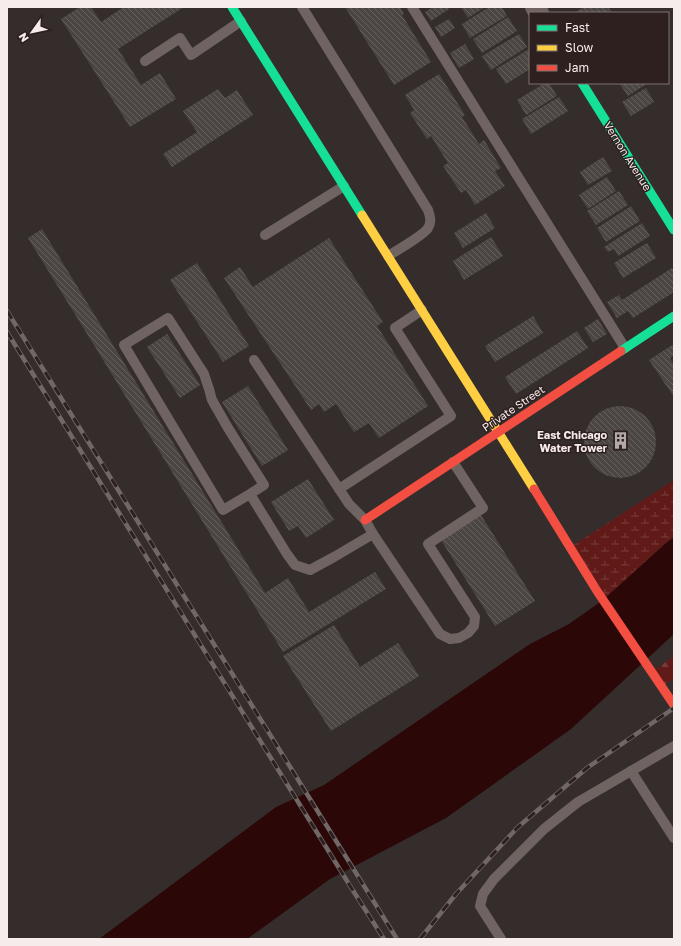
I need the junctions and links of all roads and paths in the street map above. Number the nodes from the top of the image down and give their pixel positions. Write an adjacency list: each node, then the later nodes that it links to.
1 (232, 7): 4 (main road)
2 (302, 7): 10 (lane)
3 (412, 7): 13 (lane)
4 (241, 21): 5 (lane); 7 (main road)
5 (145, 61)
6 (583, 84): 8 (main road, Vernon Avenue)
7 (344, 186): 9 (lane); 10 (main road)
8 (674, 230)
9 (264, 235)
10 (388, 256): 11 (main road)
11 (422, 310): 15 (main road); 17 (lane)
12 (674, 316): 13 (main road, Private Street)
13 (625, 348): 15 (main road, Private Street)
14 (254, 360): 17 (lane)
15 (498, 432): 16 (main road, Private Street); 21 (main road)
16 (453, 462): 19 (main road, Private Street); 20 (lane)
17 (339, 489): 19 (lane)
18 (250, 494): 18 (lane); 20 (lane)
19 (366, 520): 20 (lane)
20 (373, 534)
21 (674, 705)
22 (674, 746): 23 (lane)
23 (631, 771): 24 (lane); 25 (lane)
24 (674, 838)
25 (501, 939)

